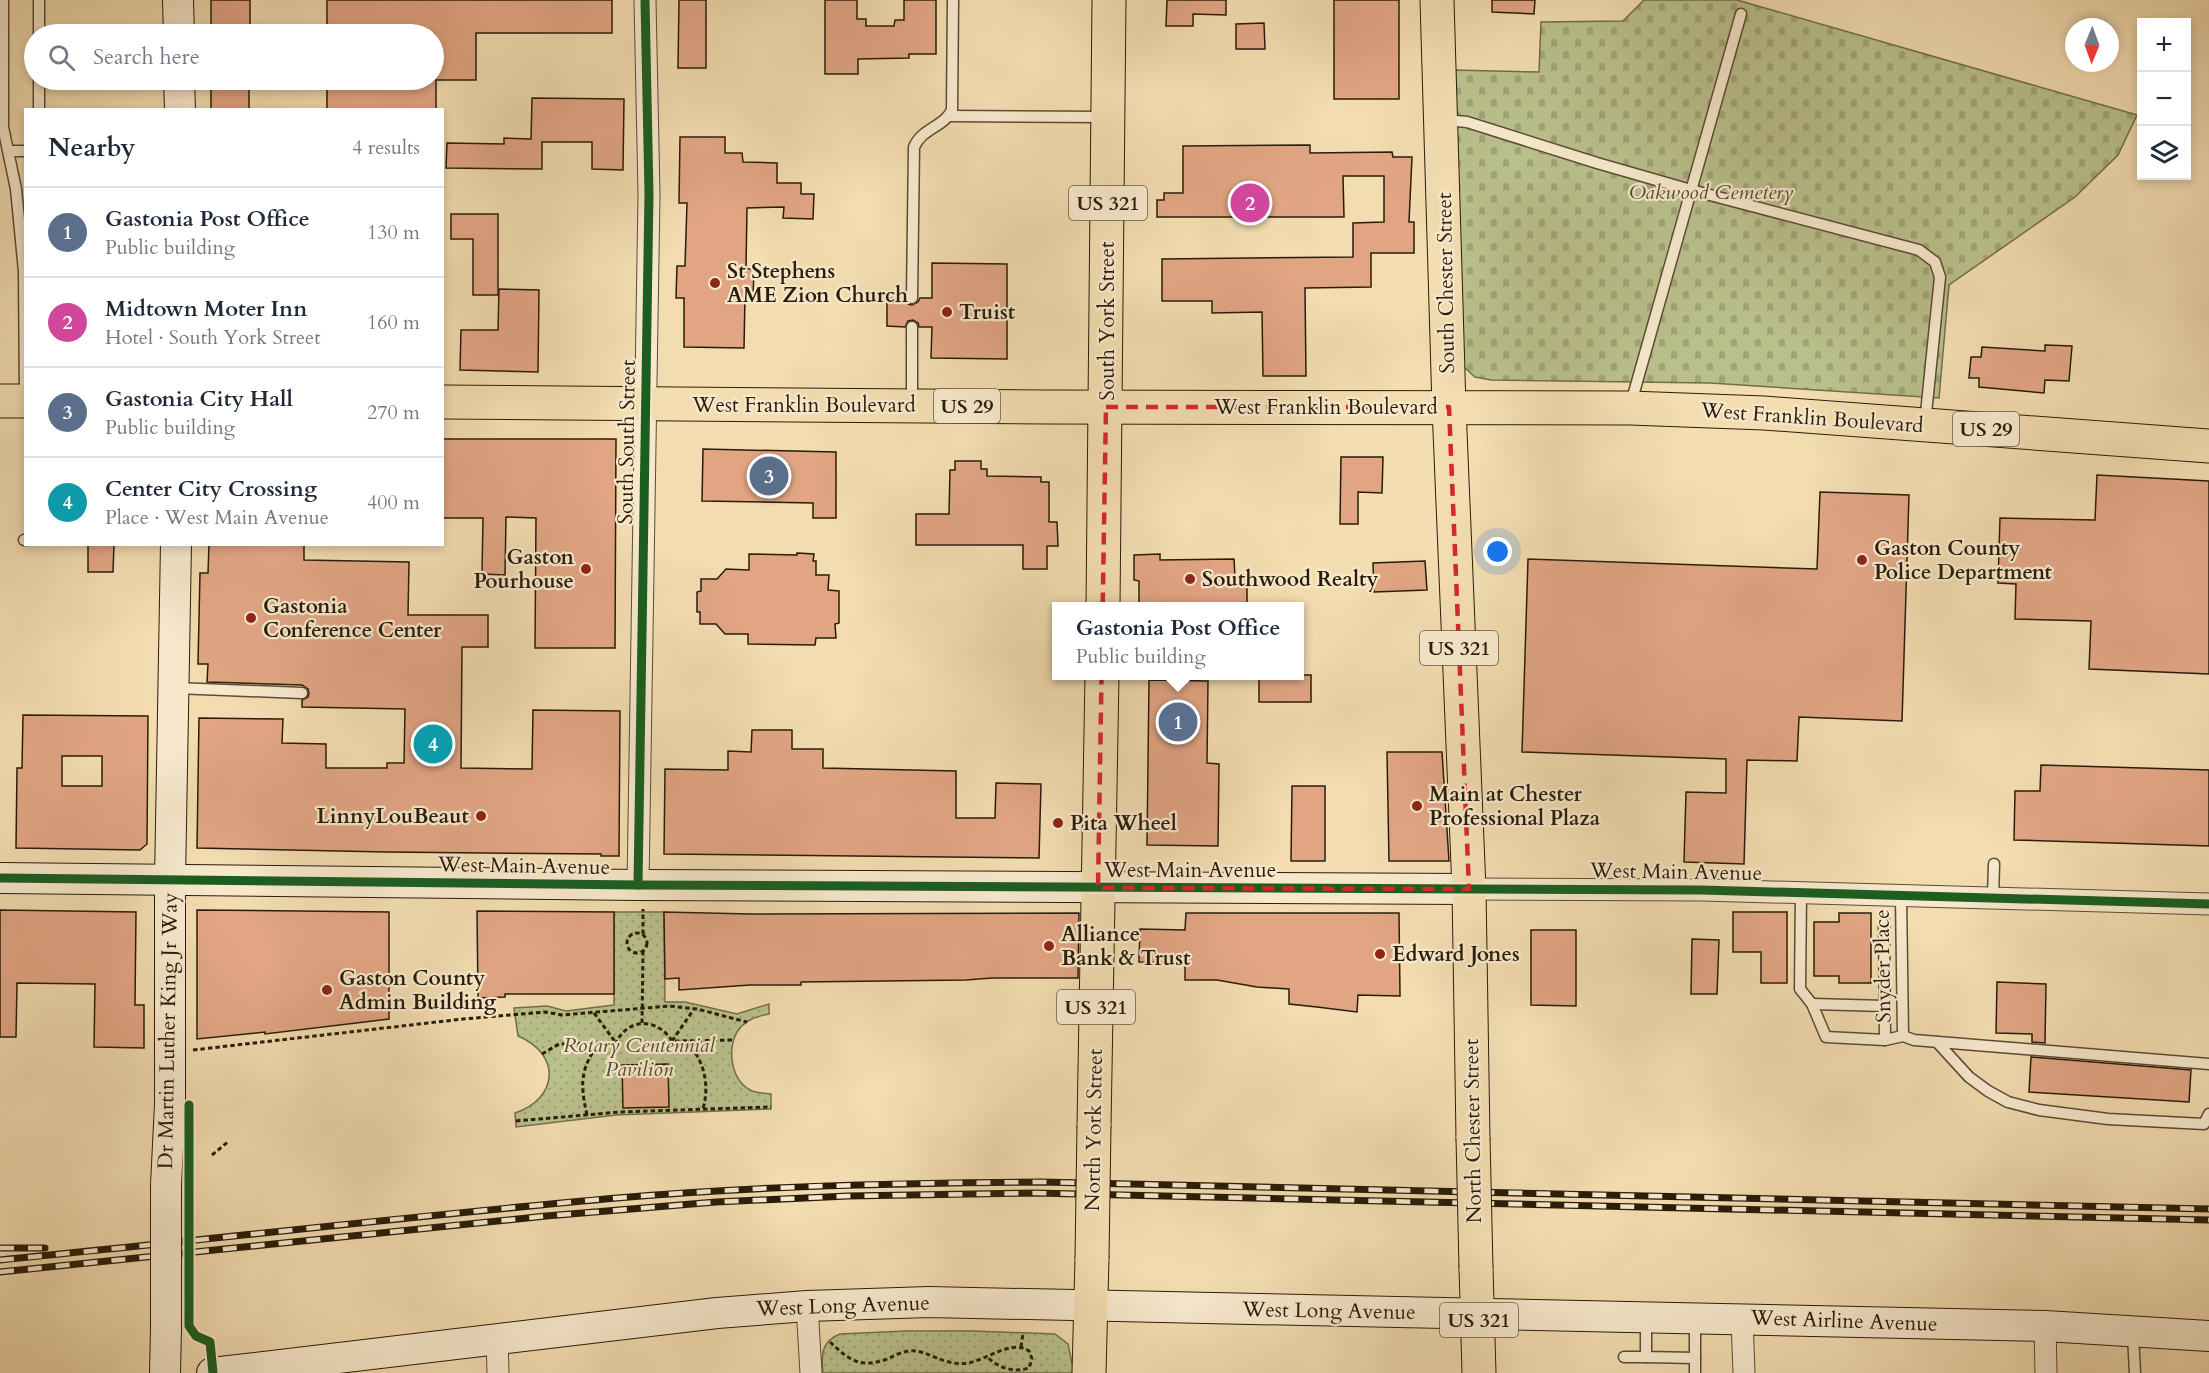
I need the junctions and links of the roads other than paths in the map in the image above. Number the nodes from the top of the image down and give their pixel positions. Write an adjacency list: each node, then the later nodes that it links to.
1 (3, 0): 18 (lane)
2 (39, 0): 9 (lane)
3 (178, 0): 10 (main road)
4 (645, 0): 25 (street, South South Street)
5 (953, 0): 15 (lane)
6 (1109, 0): 16 (main road, South York Street / US 321)
7 (1437, 0): 17 (main road, South Chester Street / US 321)
8 (1741, 14): 20 (lane)
9 (39, 24)
10 (179, 24)
11 (39, 90): 13 (lane)
12 (179, 90): 14 (main road)
13 (39, 108)
14 (180, 108)
15 (950, 116): 16 (lane); 21 (lane)
16 (1108, 117): 27 (main road, South York Street / US 321)
17 (1442, 119): 20 (lane); 28 (main road, South Chester Street / US 321)
18 (9, 151): 19 (lane); 23 (lane)
19 (24, 151)
20 (1691, 190): 29 (lane); 30 (lane)
21 (912, 298)
22 (912, 327): 26 (lane)
23 (17, 401)
24 (444, 402): 25 (main road, West Franklin Boulevard / US 29)
25 (645, 404): 26 (main road, West Franklin Boulevard / US 29); 43 (street, South South Street)
26 (912, 406): 27 (main road, West Franklin Boulevard / US 29)
27 (1106, 407): 28 (main road, West Franklin Boulevard / US 29); 33 (main road, South York Street / US 321)
28 (1449, 407): 29 (main road, West Franklin Boulevard / US 29); 41 (main road, South Chester Street / US 321)
29 (1630, 408): 30 (main road, West Franklin Boulevard / US 29)
30 (1925, 425): 31 (main road, West Franklin Boulevard / US 29)
31 (2209, 446)
32 (176, 546): 35 (main road, Dr Martin Luther King Jr Way)
33 (1104, 602)
34 (1102, 680): 40 (main road, US 321)
35 (174, 688): 36 (lane); 39 (main road, Dr Martin Luther King Jr Way)
36 (302, 693)
37 (1994, 864): 45 (lane)
38 (0, 878): 39 (main road, West Main Avenue)
39 (170, 880): 43 (main road, West Main Avenue); 68 (main road, Dr Martin Luther King Jr Way, bridge)
40 (1098, 888): 41 (main road, West Main Avenue); 43 (main road, West Main Avenue); 56 (main road, North York Street / US 321, bridge)
41 (1469, 889): 42 (street, West Main Avenue); 57 (main road, North Chester Street / US 321, bridge)
42 (1801, 892): 44 (street, West Main Avenue); 48 (lane)
43 (640, 895)
44 (1901, 897): 45 (street, West Main Avenue); 50 (lane, Snyder Place)
45 (1994, 898): 46 (street, West Main Avenue)
46 (2209, 904)
47 (1884, 921): 49 (lane)
48 (1812, 1004): 49 (lane); 51 (lane)
49 (1886, 1006): 51 (lane)
50 (1903, 1036): 51 (lane); 52 (lane)
51 (1885, 1040)
52 (1937, 1042): 53 (lane); 54 (lane)
53 (2209, 1064)
54 (2209, 1114)
55 (807, 1306): 56 (main road, West Long Avenue); 64 (main road, West Long Avenue); 71 (street)
56 (1091, 1306): 57 (main road, West Long Avenue); 72 (main road, North York Street / US 321)
57 (1479, 1314): 58 (main road, West Airline Avenue); 73 (main road, North Chester Street / US 321)
58 (1646, 1316): 59 (main road, West Airline Avenue); 66 (lane)
59 (1695, 1317): 60 (main road, West Airline Avenue); 67 (lane)
60 (1742, 1318): 61 (main road, West Airline Avenue); 75 (street)
61 (2045, 1326): 62 (main road, West Airline Avenue); 76 (street)
62 (2133, 1331): 63 (main road, West Airline Avenue); 77 (lane)
63 (2209, 1336)
64 (497, 1338): 69 (main road, West Long Avenue); 70 (street)
65 (1624, 1357): 66 (lane)
66 (1646, 1358): 67 (lane)
67 (1695, 1358): 74 (lane)
68 (165, 1373)
69 (212, 1373)
70 (498, 1373)
71 (811, 1373)
72 (1089, 1373)
73 (1479, 1373)
74 (1695, 1373)
75 (1744, 1373)
76 (2046, 1373)
77 (2135, 1373)

